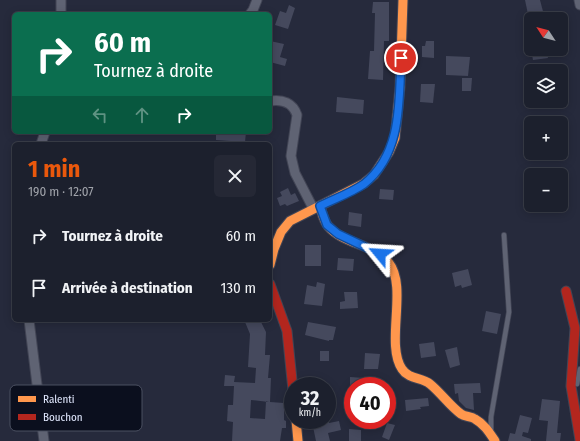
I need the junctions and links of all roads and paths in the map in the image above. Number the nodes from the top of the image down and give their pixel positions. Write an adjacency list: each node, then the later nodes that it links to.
1 (61, 0): 6 (street)
2 (257, 0): 7 (street)
3 (403, 0): 9 (street)
4 (579, 0): 5 (street)
5 (580, 5)
6 (61, 12)
7 (251, 12)
8 (272, 101): 9 (street)
9 (316, 207): 11 (street); 21 (street)
10 (504, 235): 21 (lane)
11 (272, 257)
12 (272, 290): 16 (street)
13 (566, 291): 18 (street)
14 (29, 322): 17 (street)
15 (580, 369): 18 (lane)
16 (292, 377)
17 (37, 385)
18 (574, 398): 22 (street)
19 (297, 429): 24 (street)
20 (43, 431): 23 (street)
21 (493, 437)
22 (580, 440)
23 (44, 441)
24 (298, 441)

